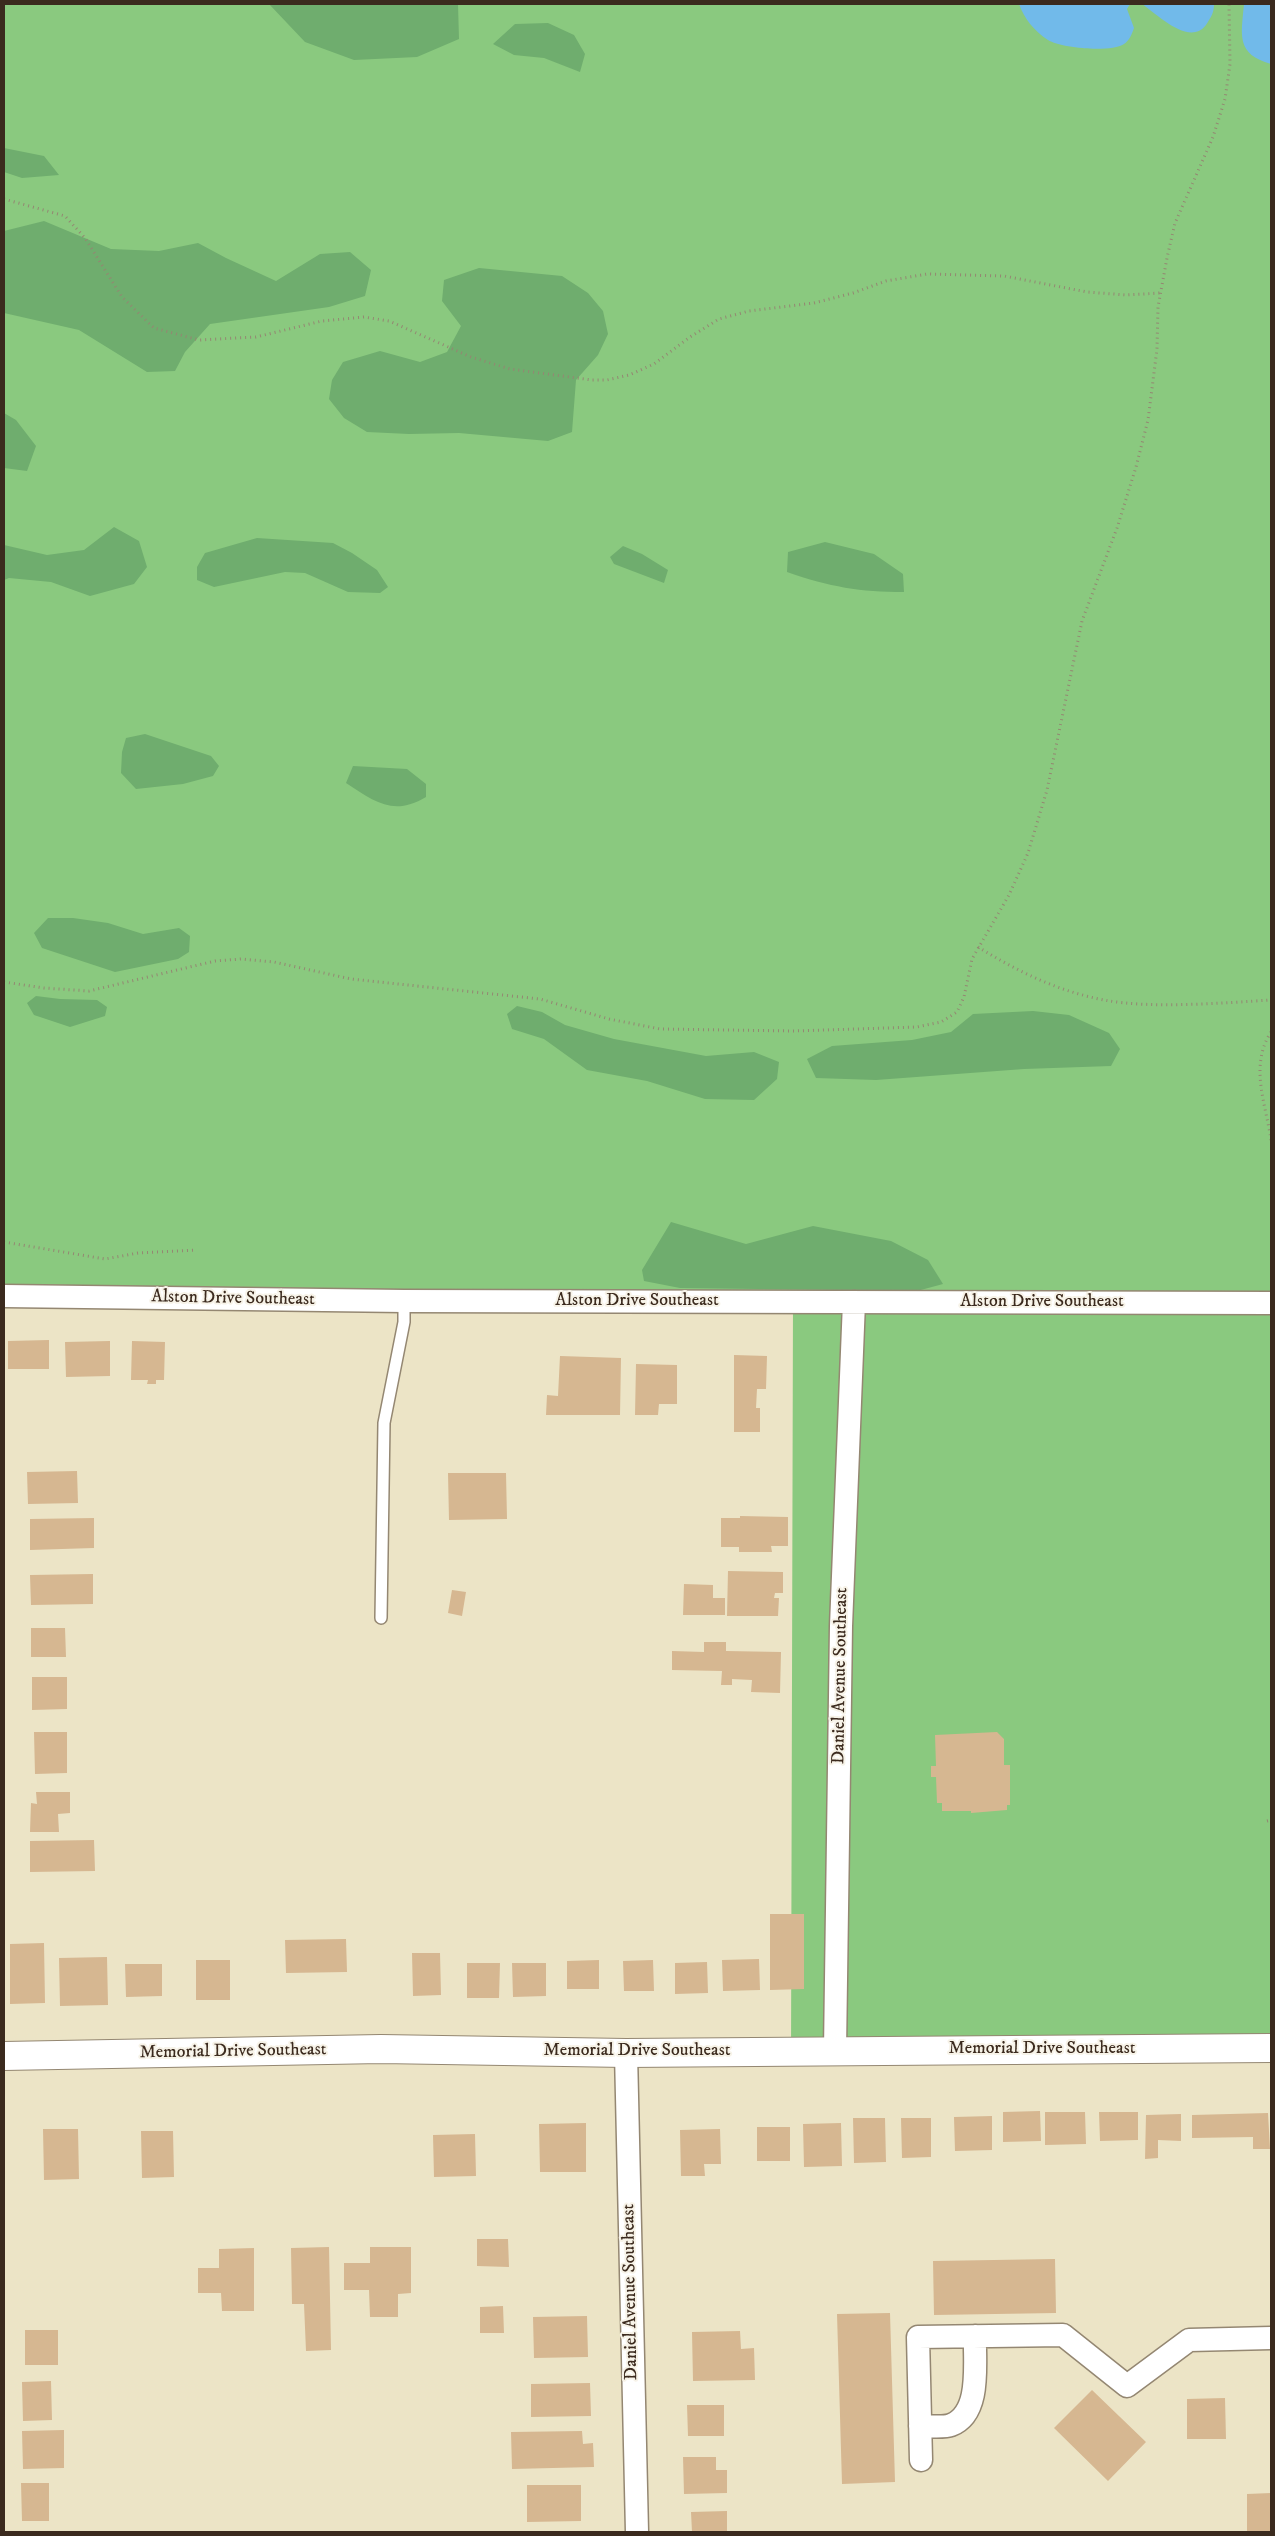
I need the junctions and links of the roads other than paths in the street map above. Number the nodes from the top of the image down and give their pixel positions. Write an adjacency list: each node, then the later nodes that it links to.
1 (4, 1296): 2 (street, Alston Drive Southeast)
2 (404, 1301): 3 (street, Alston Drive Southeast); 5 (lane)
3 (854, 1302): 4 (street, Alston Drive Southeast); 7 (street, Daniel Avenue Southeast)
4 (1271, 1303)
5 (381, 1618)
6 (1271, 2048): 7 (main road, Memorial Drive Southeast)
7 (835, 2050): 8 (main road, Memorial Drive Southeast)
8 (626, 2052): 9 (main road, Memorial Drive Southeast); 14 (street, Daniel Avenue Southeast)
9 (4, 2056)
10 (975, 2336): 11 (street); 12 (street); 12 (street)
11 (1271, 2338)
12 (920, 2426): 13 (street)
13 (920, 2460)
14 (637, 2532)

